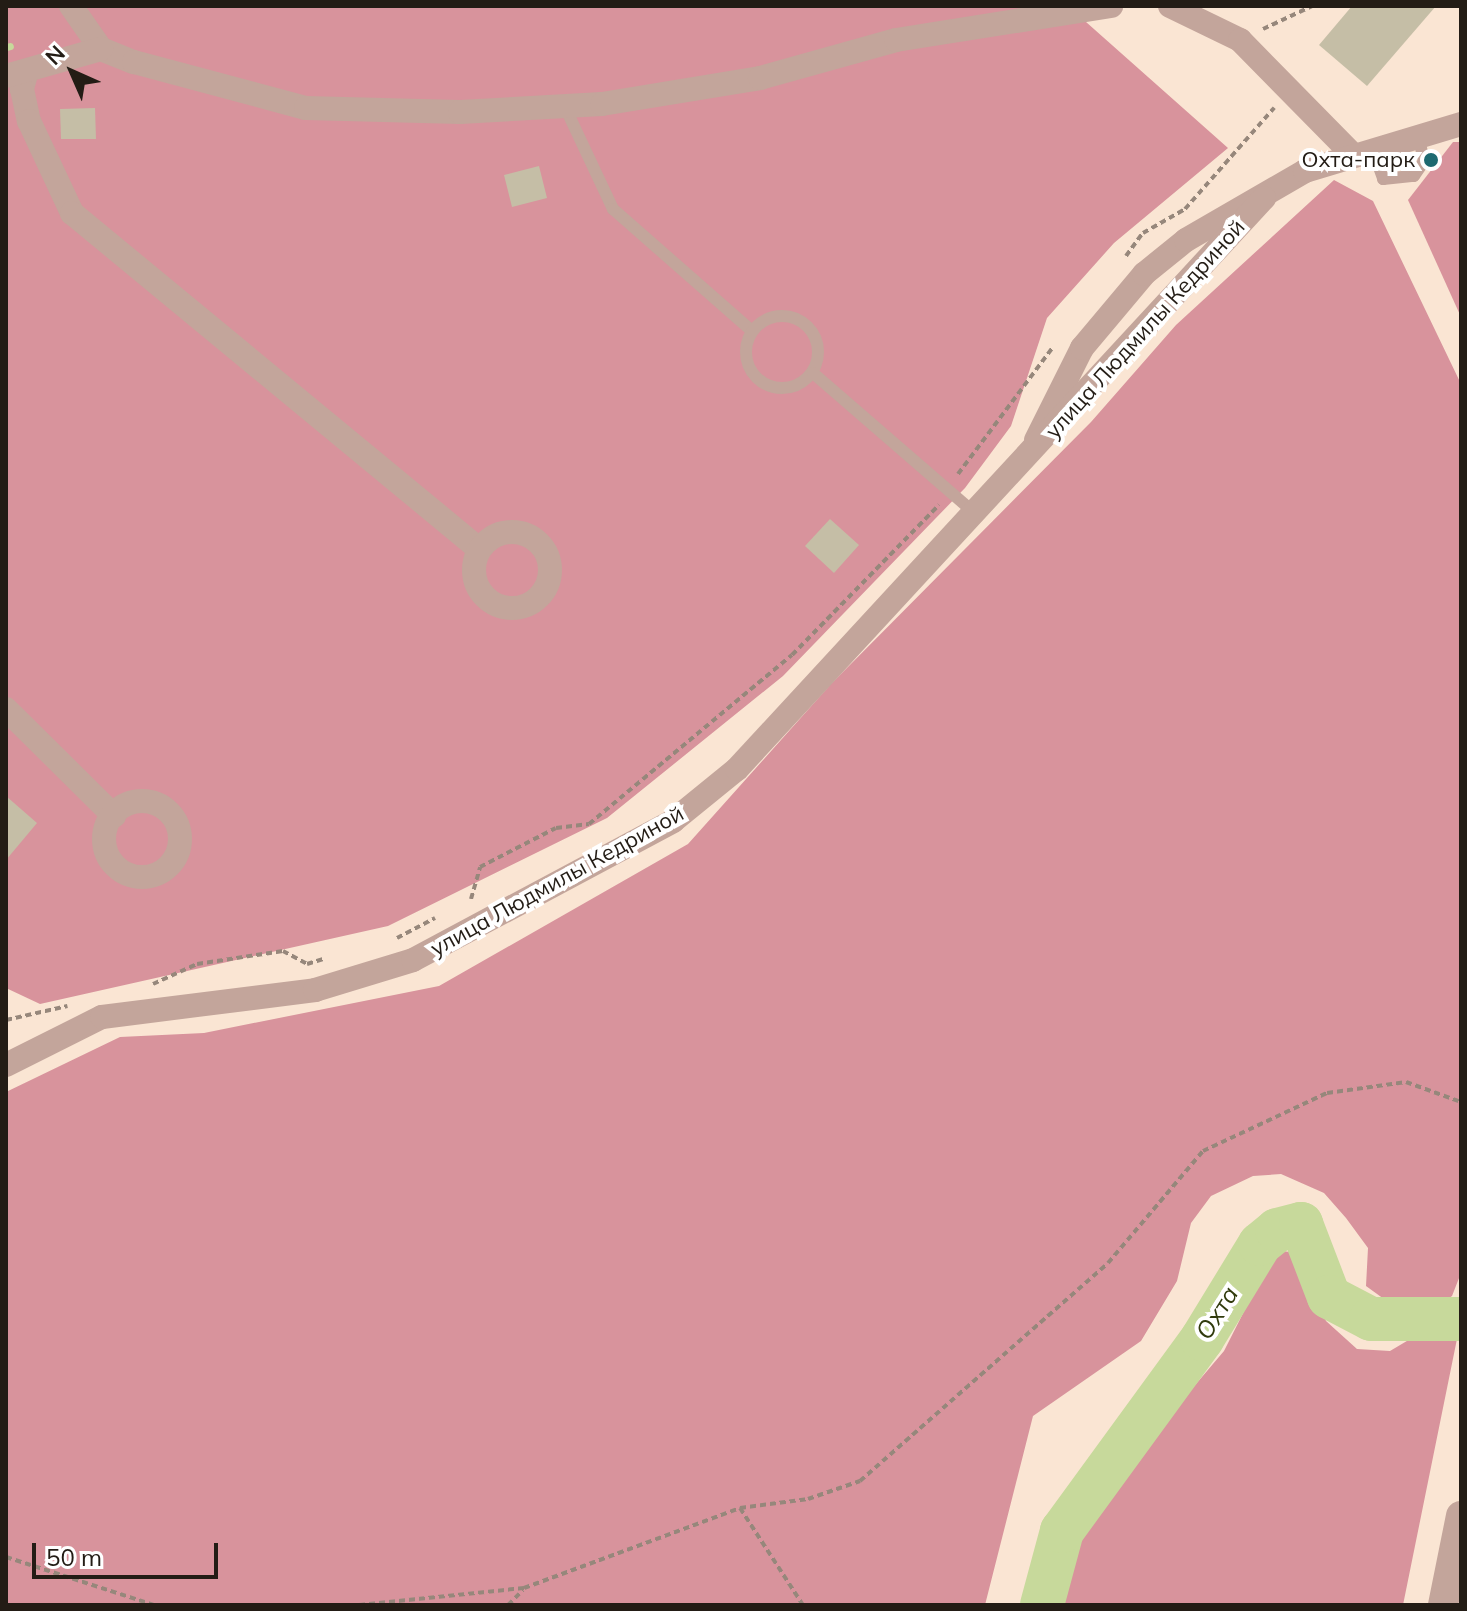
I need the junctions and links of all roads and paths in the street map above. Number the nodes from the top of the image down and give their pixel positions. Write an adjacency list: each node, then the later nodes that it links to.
1 (71, 6): 6 (street)
2 (1111, 6): 9 (street)
3 (1170, 6): 5 (street)
4 (1312, 6): 5 (path)
5 (1240, 40): 8 (street)
6 (101, 49): 7 (street); 9 (street)
7 (16, 74): 21 (street)
8 (1291, 88): 12 (street); 14 (path)
9 (565, 107): 15 (lane)
10 (1461, 124): 11 (street, улица Людмилы Кедриной)
11 (1418, 134): 12 (street, улица Людмилы Кедриной); 12 (lane)
12 (1362, 150): 13 (street, улица Людмилы Кедриной)
13 (1264, 198): 18 (street, улица Людмилы Кедриной); 18 (street, улица Людмилы Кедриной)
14 (1114, 270)
15 (752, 331): 17 (lane); 17 (lane)
16 (1057, 342): 19 (path)
17 (813, 373): 19 (lane)
18 (1028, 461): 20 (street, улица Людмилы Кедриной)
19 (951, 493): 20 (lane); 24 (path)
20 (977, 515): 31 (street, улица Людмилы Кедриной)
21 (479, 549)
22 (6, 709): 23 (street)
23 (114, 816)
24 (461, 904)
25 (448, 911): 26 (path)
26 (381, 943)
27 (337, 955): 28 (path)
28 (150, 986)
29 (78, 1003): 30 (path)
30 (6, 1020)
31 (6, 1065)
32 (1461, 1102): 33 (path)
33 (740, 1508): 36 (path); 40 (path)
34 (1461, 1516): 41 (street)
35 (6, 1557): 37 (path)
36 (524, 1588): 38 (path); 39 (path)
37 (154, 1605)
38 (359, 1605)
39 (508, 1605)
40 (803, 1605)
41 (1443, 1605)

